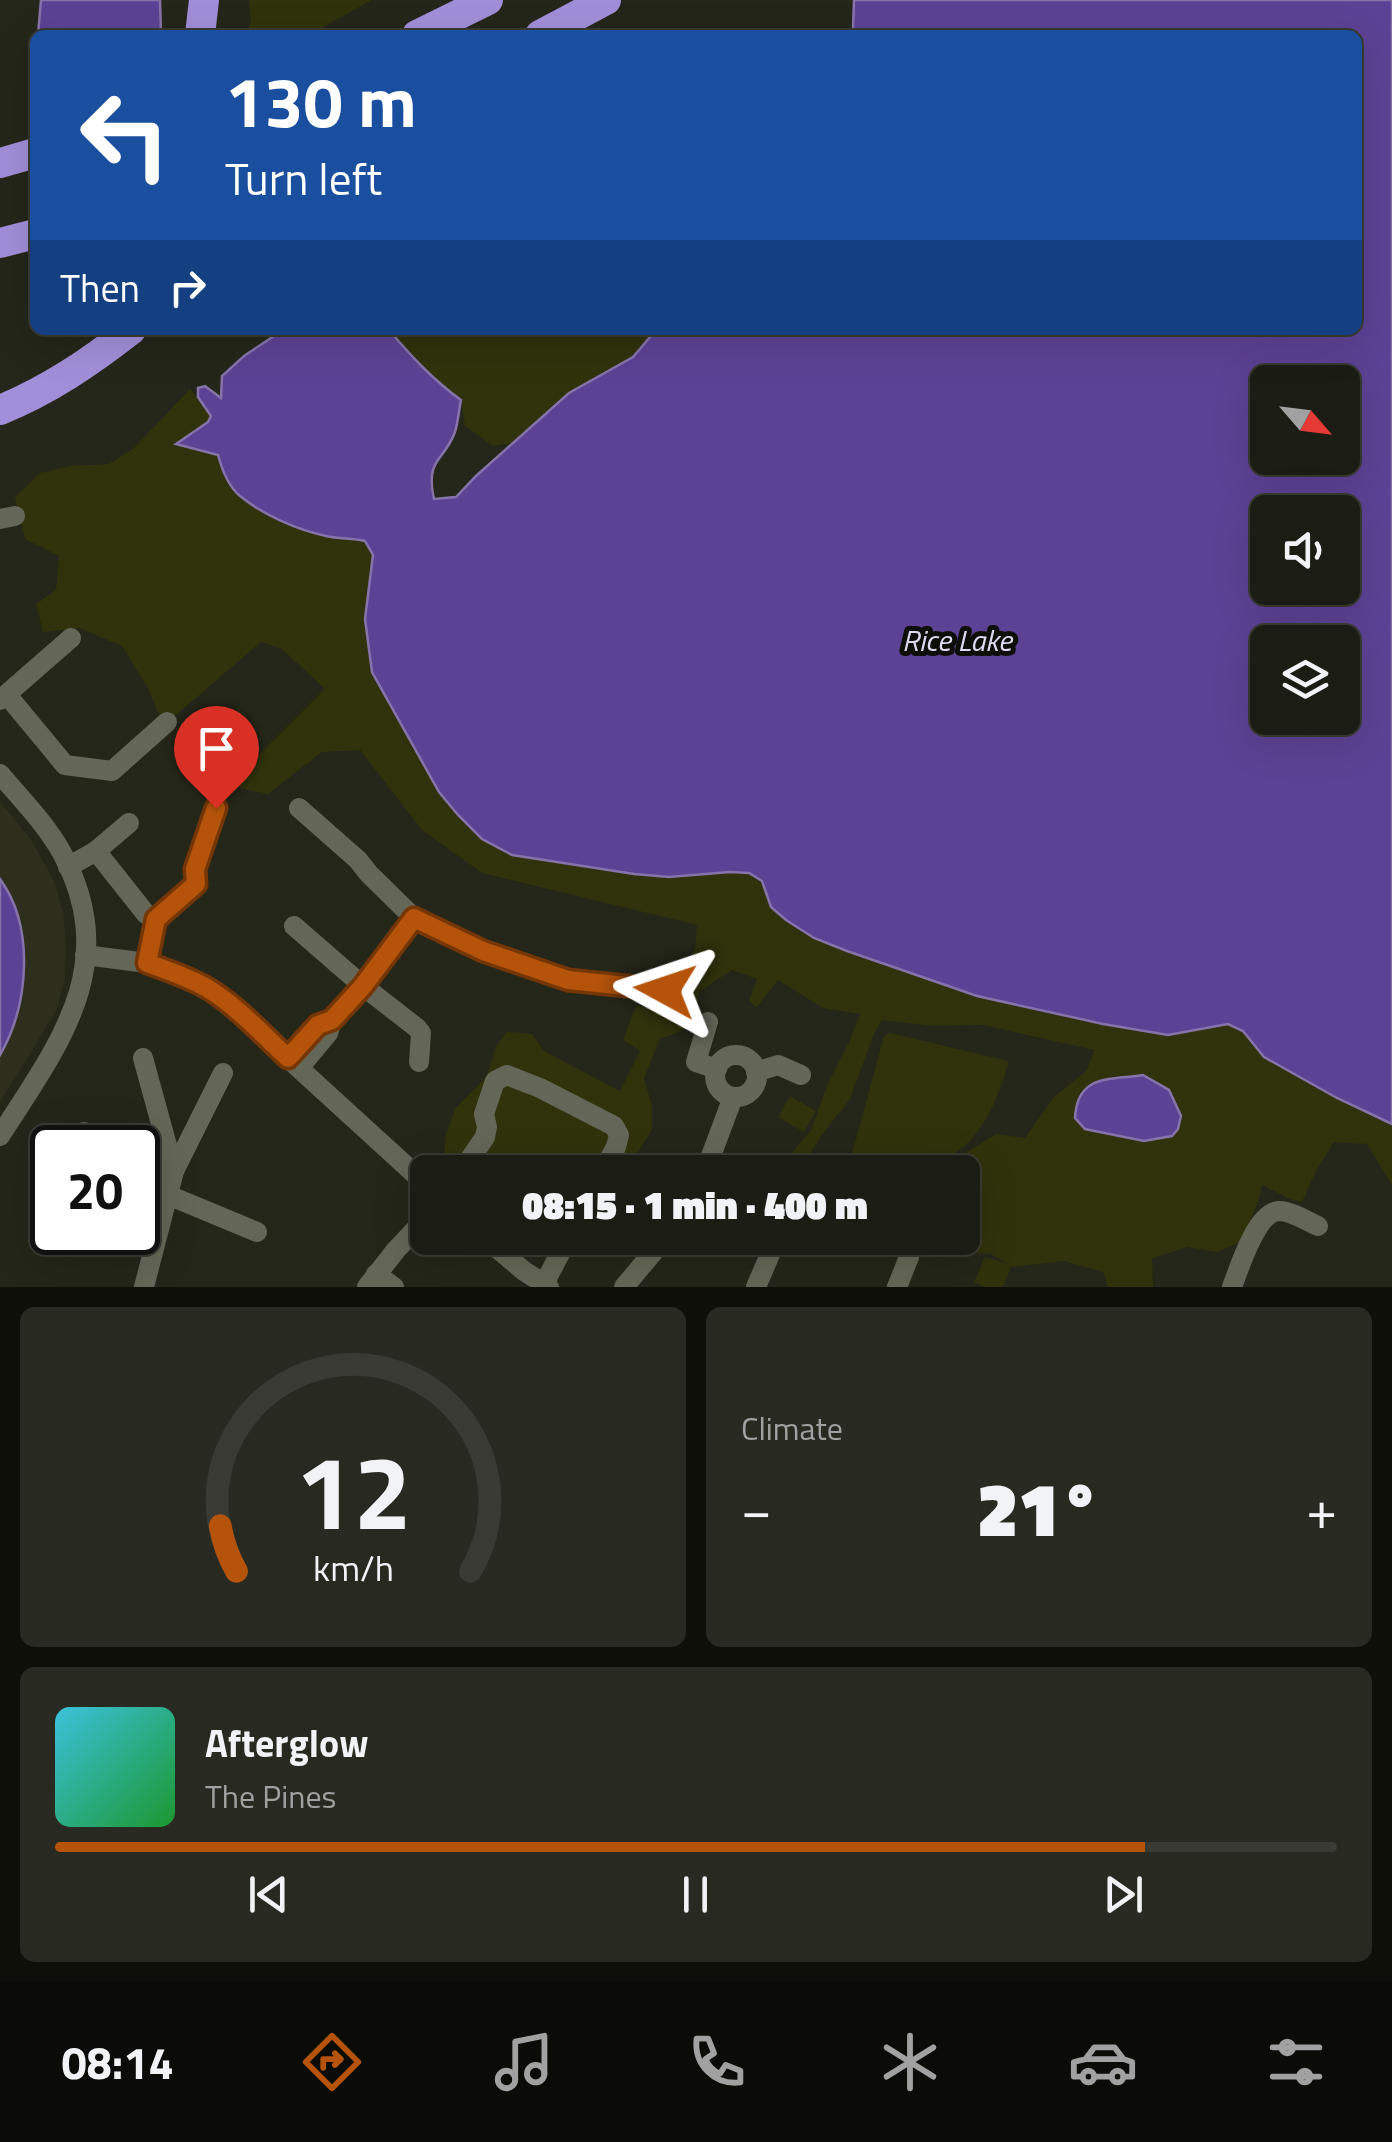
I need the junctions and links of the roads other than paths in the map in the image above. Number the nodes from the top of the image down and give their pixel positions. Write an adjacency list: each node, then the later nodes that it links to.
1 (204, 0): 6 (highway)
2 (214, 0): 7 (highway)
3 (488, 0): 8 (highway)
4 (606, 0): 9 (highway)
5 (626, 0): 10 (highway)
6 (201, 30)
7 (213, 30)
8 (427, 30)
9 (549, 30)
10 (580, 30)
11 (30, 141): 12 (highway)
12 (0, 148)
13 (30, 154): 14 (highway)
14 (0, 163)
15 (30, 173): 16 (highway)
16 (0, 180)
17 (30, 235): 18 (highway)
18 (0, 243)
19 (125, 335): 20 (highway)
20 (0, 410)
21 (71, 638): 22 (street)
22 (3, 698): 23 (street)
23 (167, 722)
24 (0, 774): 29 (street)
25 (216, 808): 31 (street)
26 (299, 808): 30 (street)
27 (129, 824): 28 (street)
28 (96, 851): 29 (street); 31 (street)
29 (68, 866): 33 (street)
30 (414, 918): 35 (street); 36 (street)
31 (156, 919): 34 (street)
32 (294, 926): 35 (street)
33 (85, 955): 34 (street); 46 (street)
34 (147, 963): 40 (street)
35 (363, 986): 39 (street); 40 (street)
36 (665, 990)
37 (708, 1022): 41 (street)
38 (143, 1058): 52 (street)
39 (419, 1062)
40 (293, 1063): 51 (street)
41 (717, 1069): 42 (street); 45 (street)
42 (756, 1072): 44 (street); 45 (street)
43 (223, 1073): 52 (street)
44 (801, 1076)
45 (733, 1096): 49 (street)
46 (0, 1136)
47 (473, 1155): 48 (street)
48 (611, 1155)
49 (711, 1155)
50 (160, 1168): 52 (street)
51 (410, 1170)
52 (174, 1172): 53 (street)
53 (168, 1195): 55 (street); 64 (street)
54 (1318, 1226): 69 (street)
55 (256, 1232)
56 (410, 1237): 62 (street)
57 (505, 1255): 63 (street)
58 (560, 1255): 63 (street)
59 (651, 1255): 66 (street)
60 (770, 1255): 67 (street)
61 (908, 1255): 68 (street)
62 (372, 1280): 65 (street)
63 (546, 1285)
64 (144, 1287)
65 (394, 1287)
66 (624, 1287)
67 (756, 1287)
68 (898, 1287)
69 (1232, 1287)

